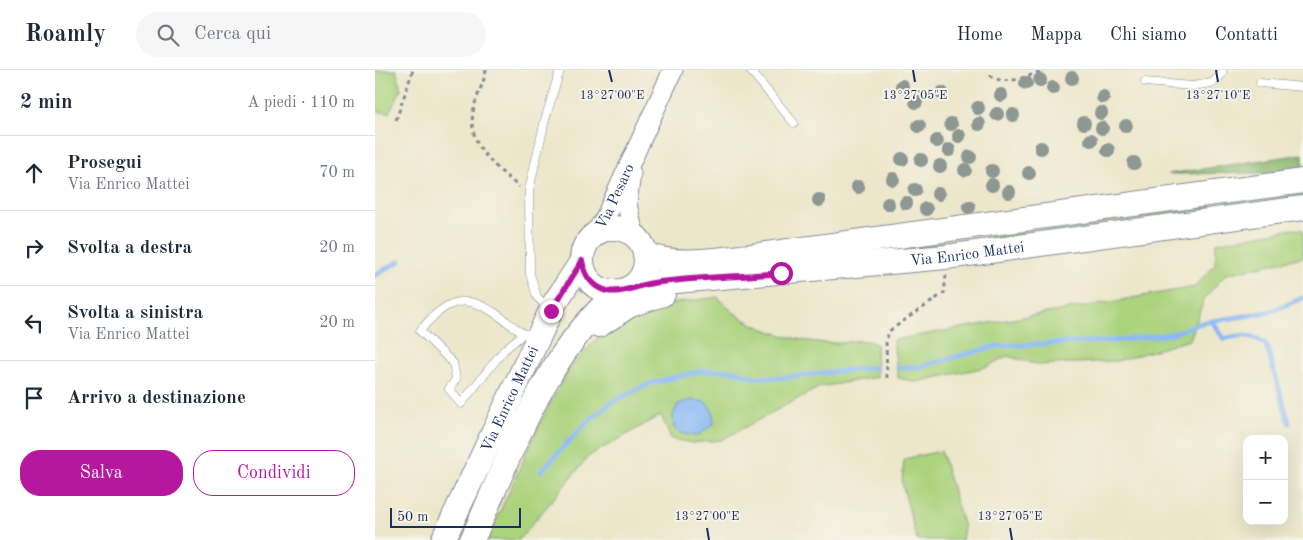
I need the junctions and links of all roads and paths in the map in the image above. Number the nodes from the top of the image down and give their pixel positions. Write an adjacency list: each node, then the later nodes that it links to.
1 (413, 70): 12 (path)
2 (486, 70): 16 (path)
3 (560, 70): 16 (lane)
4 (673, 70): 14 (street, Via Pesaro)
5 (750, 70): 13 (lane)
6 (1045, 70): 8 (path)
7 (1222, 70): 9 (lane)
8 (990, 75)
9 (1145, 82)
10 (1260, 83): 11 (lane)
11 (1303, 87)
12 (396, 120)
13 (794, 123)
14 (632, 157): 18 (street, Via Pesaro); 19 (street, Via Pesaro)
15 (1303, 181): 19 (main road, Via Enrico Mattei)
16 (529, 190): 24 (lane)
17 (1303, 208): 20 (main road, Via Enrico Mattei)
18 (594, 235): 19 (main road); 21 (main road)
19 (639, 244): 23 (main road)
20 (947, 257): 22 (main road, Via Enrico Mattei); 27 (path)
21 (582, 261): 23 (main road); 24 (main road, Via Enrico Mattei)
22 (781, 273): 23 (main road, Via Enrico Mattei); 26 (main road)
23 (624, 290): 26 (main road, Via Enrico Mattei)
24 (551, 311): 25 (main road, Via Enrico Mattei)
25 (531, 334): 25 (lane); 28 (main road, Via Enrico Mattei)
26 (564, 352): 29 (main road, Via Enrico Mattei)
27 (887, 378)
28 (443, 540)
29 (472, 540)

